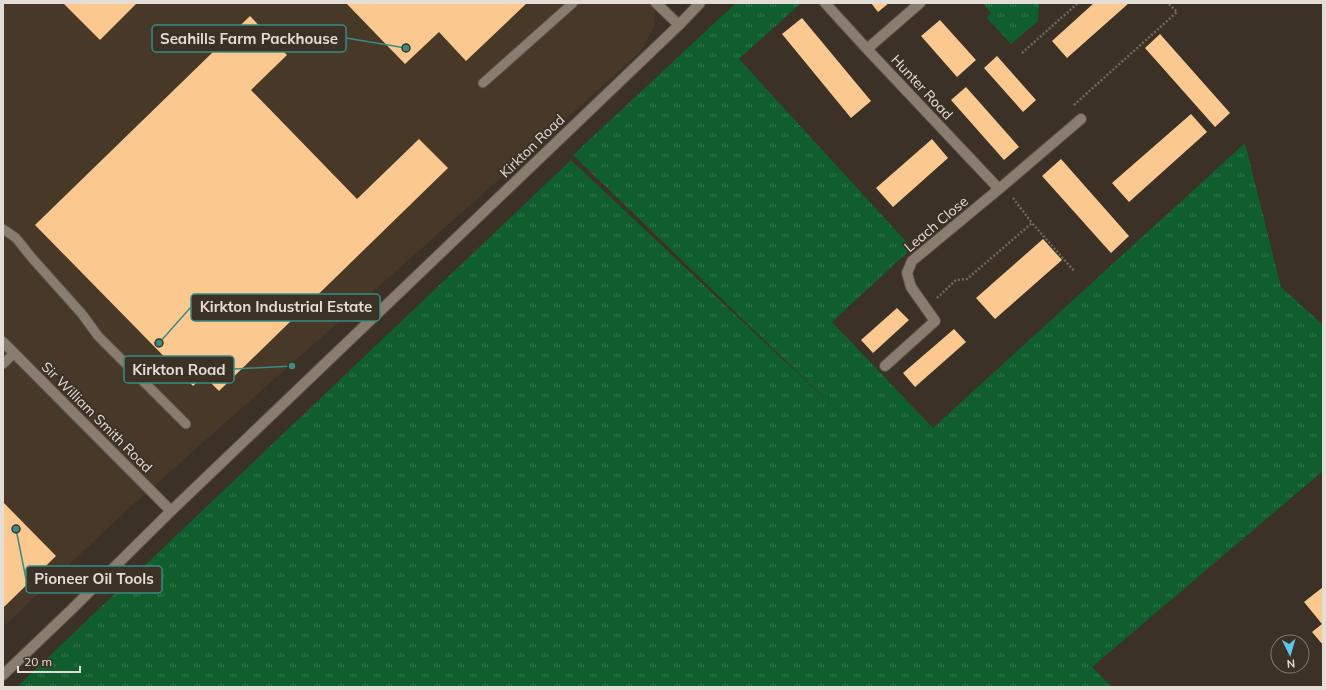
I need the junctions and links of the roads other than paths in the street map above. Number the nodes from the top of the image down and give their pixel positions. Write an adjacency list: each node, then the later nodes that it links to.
1 (573, 3): 8 (lane)
2 (656, 3): 6 (street)
3 (700, 3): 6 (street, Kirkton Road)
4 (825, 3): 7 (street, Hunter Road)
5 (920, 3): 7 (street)
6 (679, 25): 17 (street, Kirkton Road)
7 (867, 50): 10 (street, Hunter Road)
8 (483, 83)
9 (1081, 119): 10 (street, Leach Close)
10 (1001, 188): 15 (street, Leach Close)
11 (3, 229): 16 (lane)
12 (3, 342): 13 (street, Sir William Smith Road)
13 (14, 353): 14 (lane); 17 (street, Sir William Smith Road)
14 (3, 364)
15 (885, 366)
16 (186, 424)
17 (171, 511): 18 (street, Kirkton Road)
18 (3, 675)

